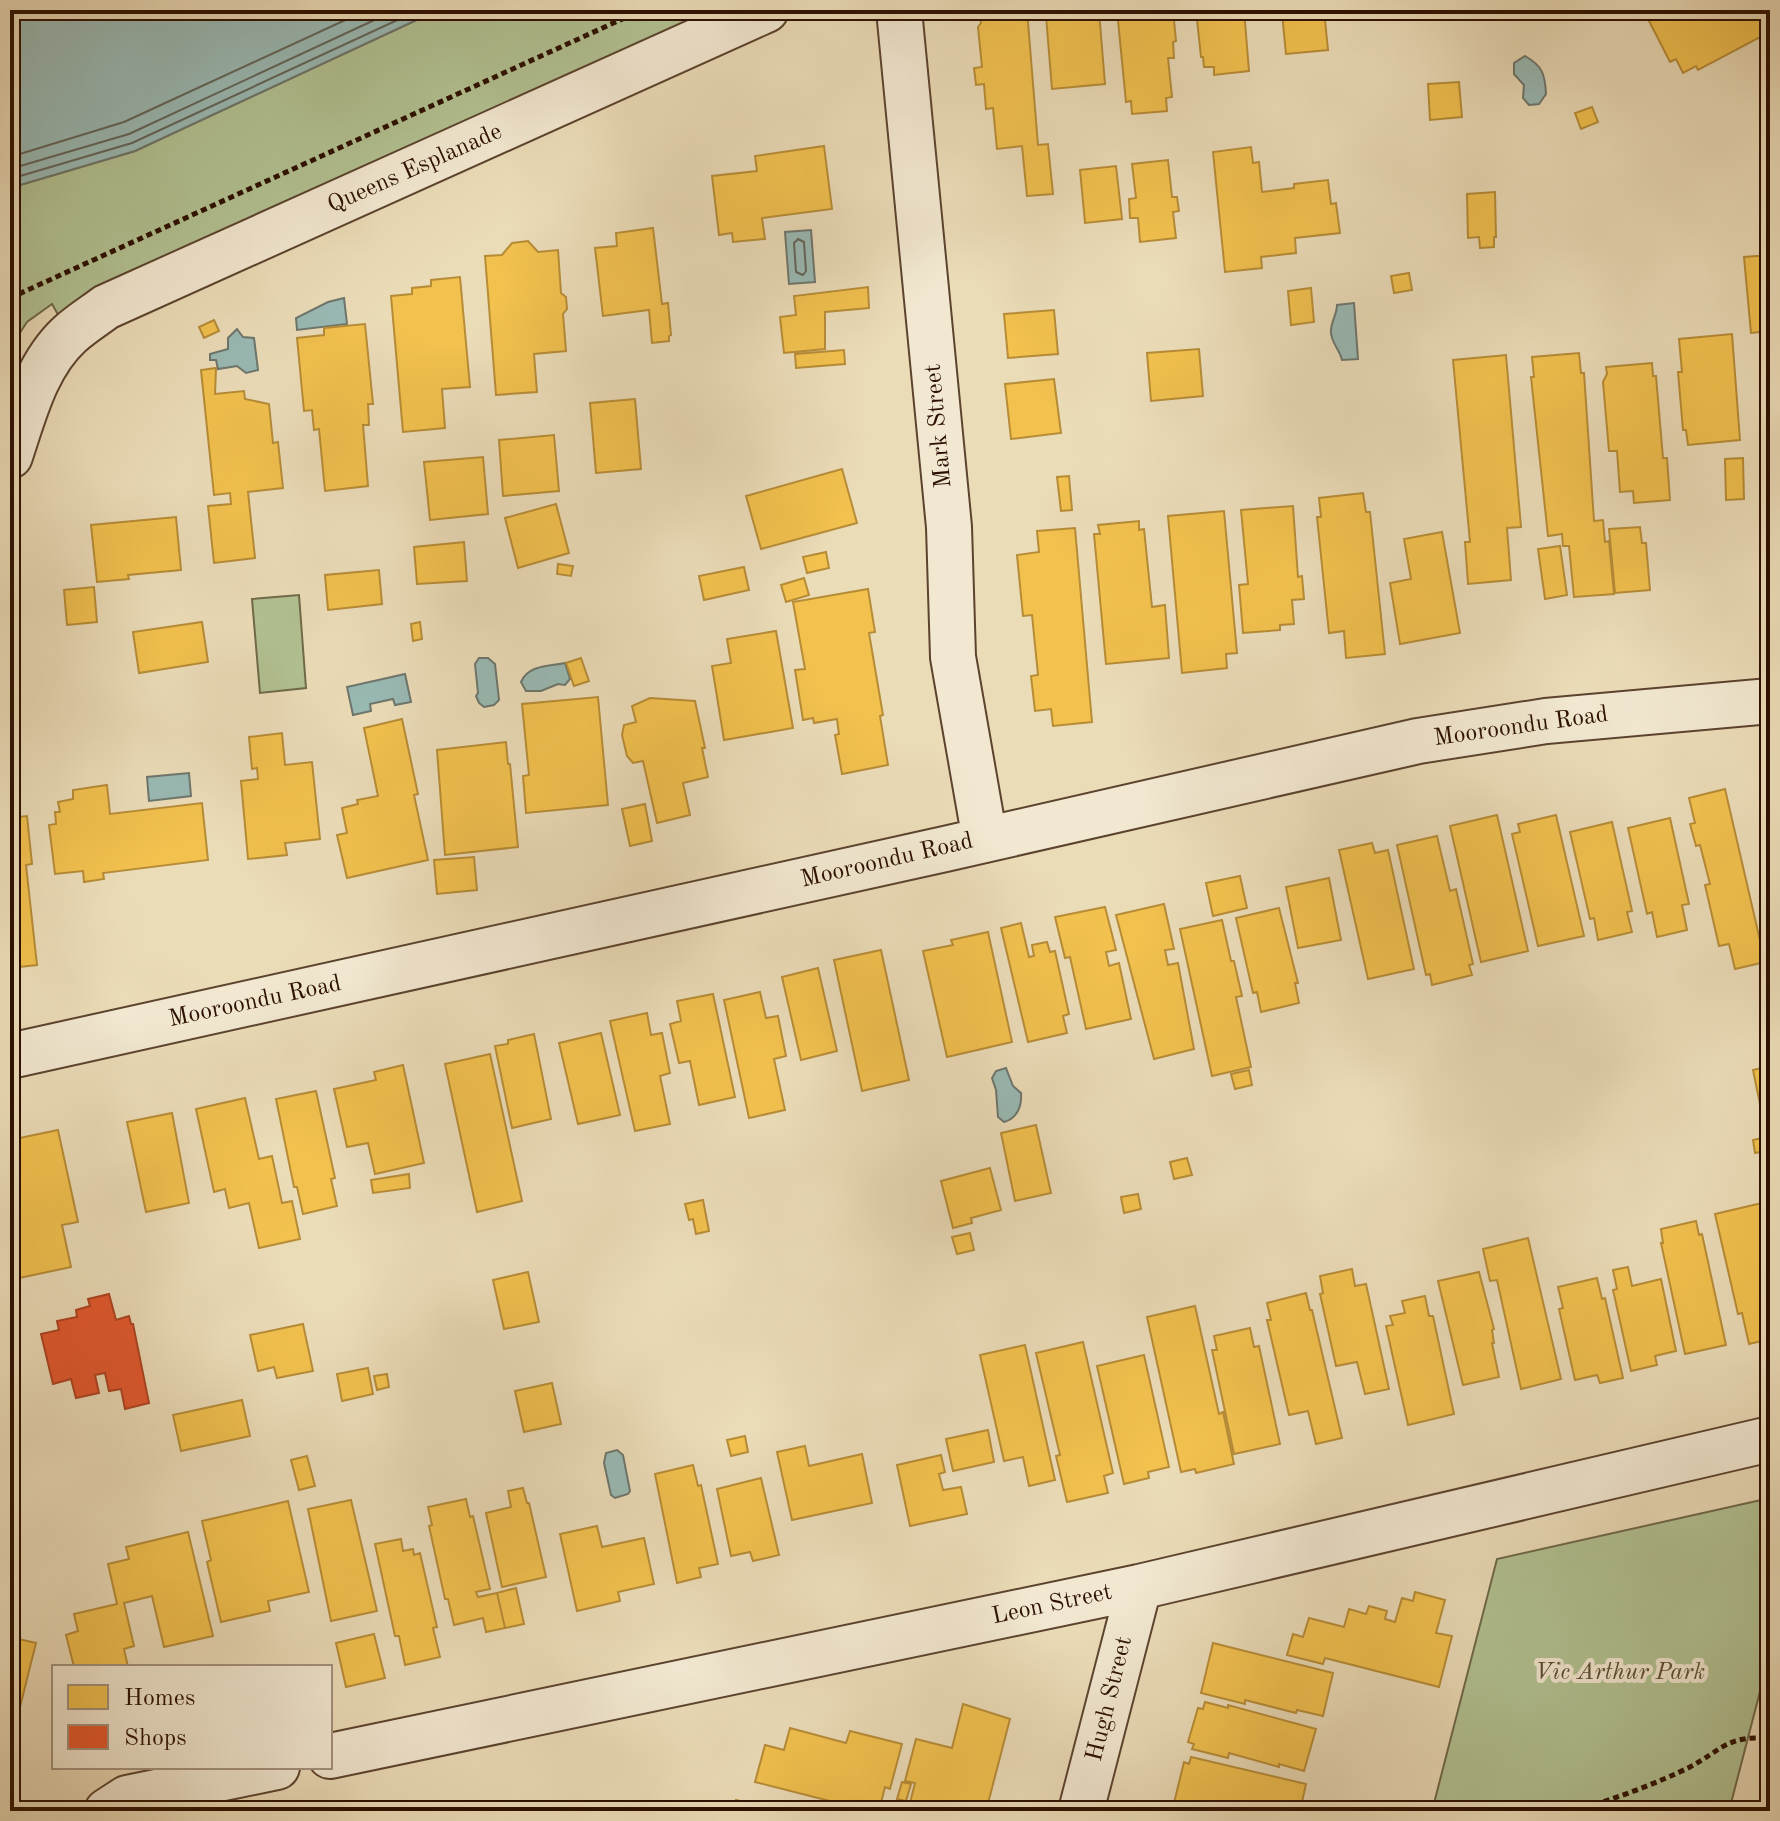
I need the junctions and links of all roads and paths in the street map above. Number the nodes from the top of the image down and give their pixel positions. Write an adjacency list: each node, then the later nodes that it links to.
1 (642, 10): 4 (path)
2 (766, 10): 5 (street, Queens Esplanade)
3 (899, 10): 7 (street, Mark Street)
4 (10, 298)
5 (10, 456)
6 (1770, 701): 7 (street, Mooroondu Road)
7 (985, 840): 8 (street, Mooroondu Road)
8 (10, 1056)
9 (1770, 1439): 10 (street, Leon Street)
10 (1139, 1587): 12 (street, Leon Street); 17 (street, Hugh Street)
11 (1770, 1739): 18 (path)
12 (332, 1756)
13 (267, 1769): 16 (street)
14 (1770, 1774): 15 (path)
15 (1770, 1785)
16 (107, 1811)
17 (1081, 1811)
18 (1565, 1811)

